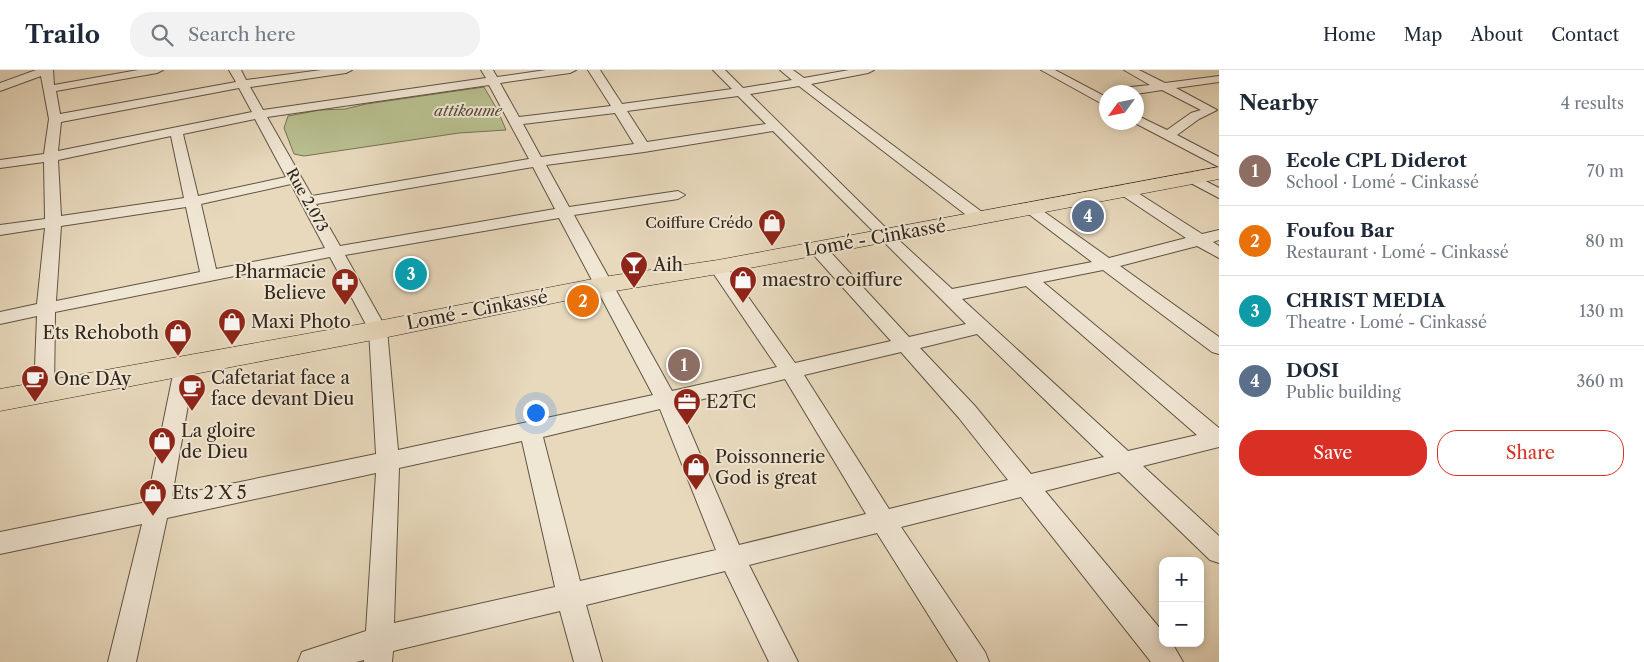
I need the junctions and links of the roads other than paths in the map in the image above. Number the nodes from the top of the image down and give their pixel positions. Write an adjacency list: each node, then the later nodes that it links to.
1 (47, 70): 17 (street); 19 (street)
2 (157, 70): 19 (street)
3 (235, 70): 16 (street, Rue 2.073)
4 (346, 70): 16 (street)
5 (570, 70): 13 (street)
6 (594, 70): 23 (street)
7 (719, 70): 21 (street)
8 (786, 70): 15 (street)
9 (868, 70): 15 (street)
10 (1047, 70): 22 (street)
11 (1130, 70): 18 (street)
12 (1200, 70): 14 (street)
13 (489, 75): 24 (street); 26 (street)
14 (1219, 79): 18 (street)
15 (803, 82): 21 (street); 46 (street)
16 (243, 84): 24 (street, Rue 2.073); 25 (street)
17 (0, 87)
18 (1163, 87): 20 (street); 30 (street)
19 (49, 89): 25 (street)
20 (1144, 89)
21 (743, 92): 23 (street); 28 (street)
22 (1099, 94)
23 (618, 110): 26 (street); 31 (street)
24 (259, 114): 29 (street); 38 (street, Rue 2.073)
25 (55, 119): 32 (street)
26 (514, 121): 33 (street)
27 (1144, 122): 30 (street)
28 (774, 127): 31 (street); 49 (street)
29 (176, 131): 32 (street); 43 (street)
30 (1168, 136): 35 (street)
31 (644, 148): 33 (street)
32 (51, 156): 34 (street); 47 (street)
33 (537, 162): 42 (street); 45 (street)
34 (0, 164)
35 (1219, 164)
36 (1219, 173): 37 (highway, Lomé - Cinkassé)
37 (1190, 177): 39 (highway, Lomé - Cinkassé); 40 (street)
38 (295, 179): 42 (street, Rue 2.073); 43 (street)
39 (1122, 189): 44 (highway, Lomé - Cinkassé); 51 (street)
40 (1219, 194)
41 (678, 195): 45 (street)
42 (307, 201): 53 (street, Rue 2.073)
43 (191, 202): 47 (street); 57 (street)
44 (1030, 209): 46 (highway, Lomé - Cinkassé); 55 (street)
45 (564, 211): 53 (street); 59 (street)
46 (980, 218): 49 (highway, Lomé - Cinkassé)
47 (53, 224): 48 (street); 61 (street)
48 (0, 230)
49 (885, 236): 52 (highway, Lomé - Cinkassé); 60 (street)
50 (1219, 236): 51 (street)
51 (1200, 241): 54 (street); 55 (street)
52 (817, 248): 56 (highway, Lomé - Cinkassé); 65 (street)
53 (336, 253): 57 (street); 64 (street, Rue 2.073)
54 (1219, 253)
55 (1106, 264): 58 (street); 66 (street)
56 (718, 267): 59 (highway, Lomé - Cinkassé); 68 (street)
57 (209, 274): 61 (street)
58 (1029, 279): 60 (street); 73 (street)
59 (604, 285): 64 (highway, Lomé - Cinkassé); 71 (street)
60 (948, 296): 63 (street)
61 (46, 308): 62 (street); 69 (street)
62 (0, 318)
63 (981, 327): 65 (street); 74 (street)
64 (378, 330): 67 (highway, Lomé - Cinkassé); 75 (street)
65 (903, 344): 68 (street); 76 (street)
66 (1219, 347)
67 (185, 365): 69 (highway, Lomé - Cinkassé); 77 (street)
68 (790, 370): 71 (street); 78 (street)
69 (44, 391): 70 (highway, Lomé - Cinkassé)
70 (0, 400)
71 (666, 400): 72 (street); 81 (street)
72 (531, 431): 75 (street); 82 (street)
73 (1218, 438): 74 (street)
74 (1123, 461): 76 (street); 80 (street)
75 (388, 462): 77 (street); 83 (street)
76 (1028, 485): 78 (street); 89 (street)
77 (157, 510): 79 (street); 84 (street)
78 (883, 521): 81 (street); 88 (street)
79 (0, 543)
80 (1219, 552)
81 (732, 558): 82 (street); 87 (street)
82 (570, 596): 83 (street); 86 (street)
83 (378, 652): 85 (street)
84 (122, 662)
85 (312, 662)
86 (588, 662)
87 (784, 662)
88 (975, 662)
89 (1169, 662)

